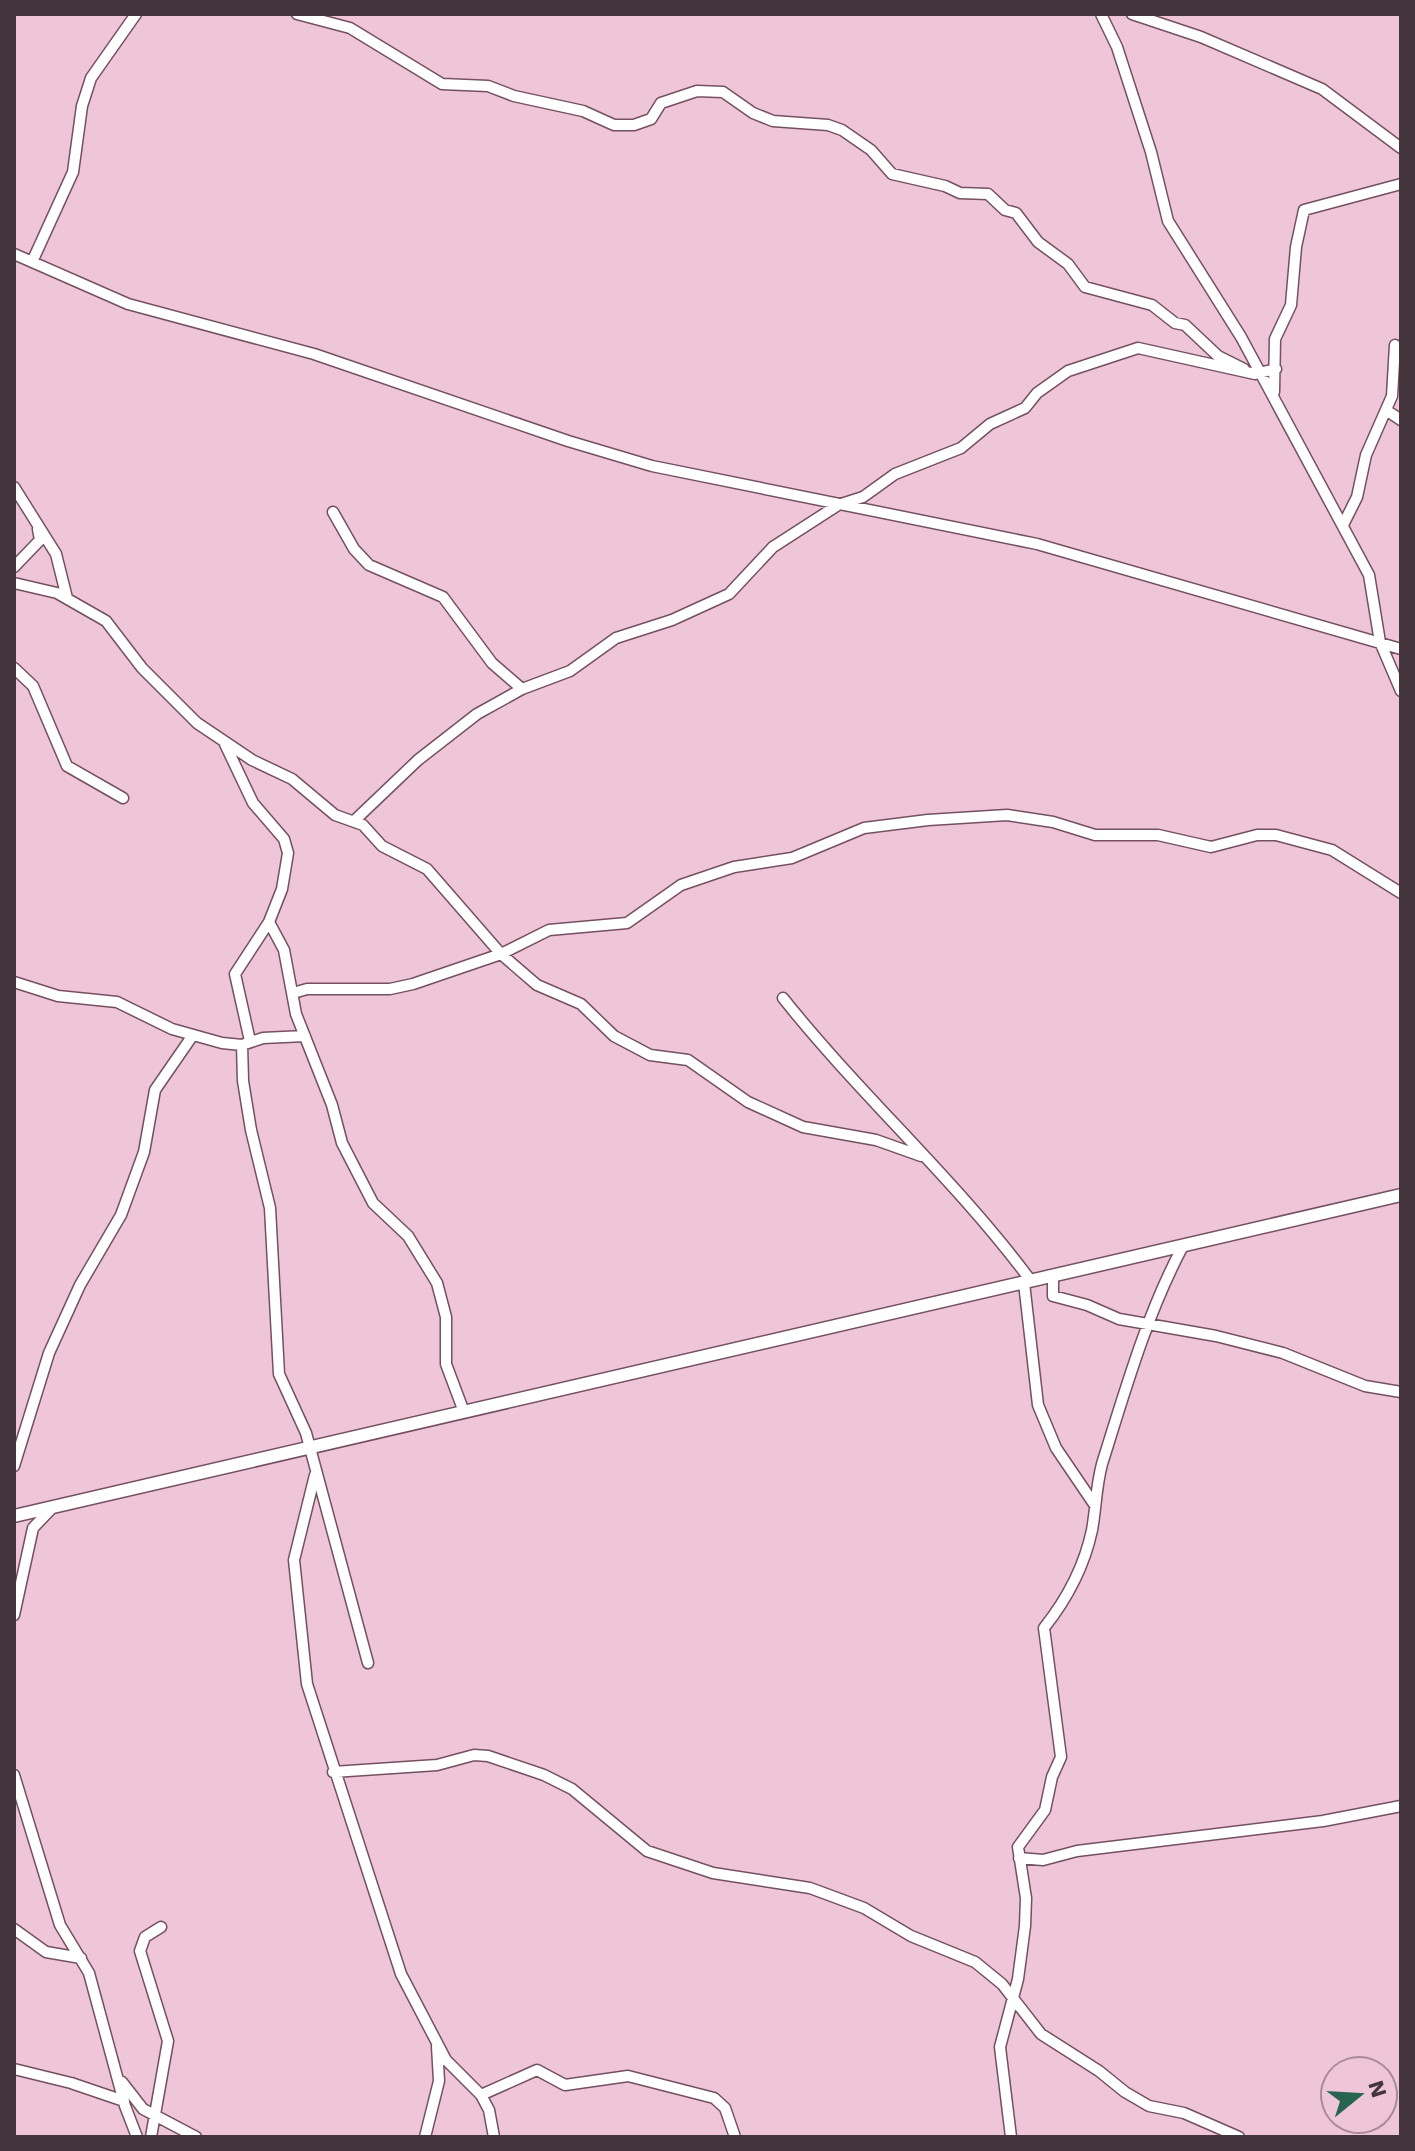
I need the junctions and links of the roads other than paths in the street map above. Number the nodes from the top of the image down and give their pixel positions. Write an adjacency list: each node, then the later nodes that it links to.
1 (136, 14): 8 (street)
2 (297, 14): 10 (street)
3 (1101, 14): 12 (street)
4 (1132, 14): 5 (street)
5 (1401, 148)
6 (1401, 184): 11 (street)
7 (14, 254): 8 (street)
8 (32, 262): 17 (street)
9 (1395, 345): 14 (street)
10 (1244, 369): 12 (street); 17 (street)
11 (1276, 369): 12 (street); 13 (street)
12 (1262, 375): 13 (street)
13 (1275, 398): 20 (street)
14 (1386, 410): 15 (street); 20 (street)
15 (1401, 420)
16 (14, 487): 19 (street)
17 (838, 505): 24 (street); 27 (street)
18 (333, 512): 27 (street)
19 (36, 523): 21 (street); 23 (street)
20 (1343, 525): 24 (street)
21 (14, 567)
22 (14, 583): 23 (street)
23 (67, 598): 29 (street)
24 (1380, 642): 25 (street); 28 (street)
25 (1401, 649)
26 (14, 668): 30 (street)
27 (522, 689): 31 (street)
28 (1401, 691)
29 (222, 739): 31 (street); 33 (street)
30 (123, 798)
31 (354, 821): 34 (street)
32 (1401, 893): 34 (street)
33 (269, 922): 36 (street); 40 (street)
34 (501, 954): 36 (street); 41 (street)
35 (14, 982): 38 (street)
36 (293, 993): 39 (street)
37 (783, 998): 41 (street)
38 (193, 1035): 40 (street); 52 (street)
39 (305, 1036): 40 (street); 48 (street)
40 (246, 1043): 49 (street)
41 (921, 1156): 45 (street)
42 (1401, 1195): 43 (street)
43 (1183, 1246): 44 (street); 46 (street)
44 (1053, 1276): 45 (street); 46 (street)
45 (1027, 1282): 48 (street); 54 (street)
46 (1150, 1326): 47 (street); 54 (street)
47 (1401, 1392)
48 (464, 1412): 50 (street)
49 (306, 1433): 50 (street); 51 (street)
50 (327, 1444): 51 (street)
51 (309, 1448): 53 (street); 55 (street)
52 (14, 1466)
53 (315, 1475): 59 (street); 60 (street)
54 (1094, 1505): 63 (street)
55 (54, 1507): 56 (street); 57 (street)
56 (16, 1515): 57 (street)
57 (33, 1528): 58 (street)
58 (14, 1615)
59 (368, 1663)
60 (333, 1772): 67 (street); 68 (street)
61 (14, 1775): 66 (street)
62 (1401, 1806): 63 (street)
63 (1019, 1858): 67 (street)
64 (161, 1927): 73 (street)
65 (14, 1929): 66 (street)
66 (81, 1958): 70 (street)
67 (1014, 1998): 80 (street); 81 (street)
68 (436, 2045): 71 (street); 77 (street)
69 (14, 2069): 72 (street)
70 (118, 2076): 72 (street); 73 (street)
71 (481, 2095): 78 (street); 79 (street)
72 (124, 2101): 74 (street)
73 (154, 2115): 75 (street); 76 (street)
74 (137, 2137)
75 (151, 2137)
76 (196, 2137)
77 (425, 2137)
78 (494, 2137)
79 (735, 2137)
80 (1011, 2137)
81 (1239, 2137)

